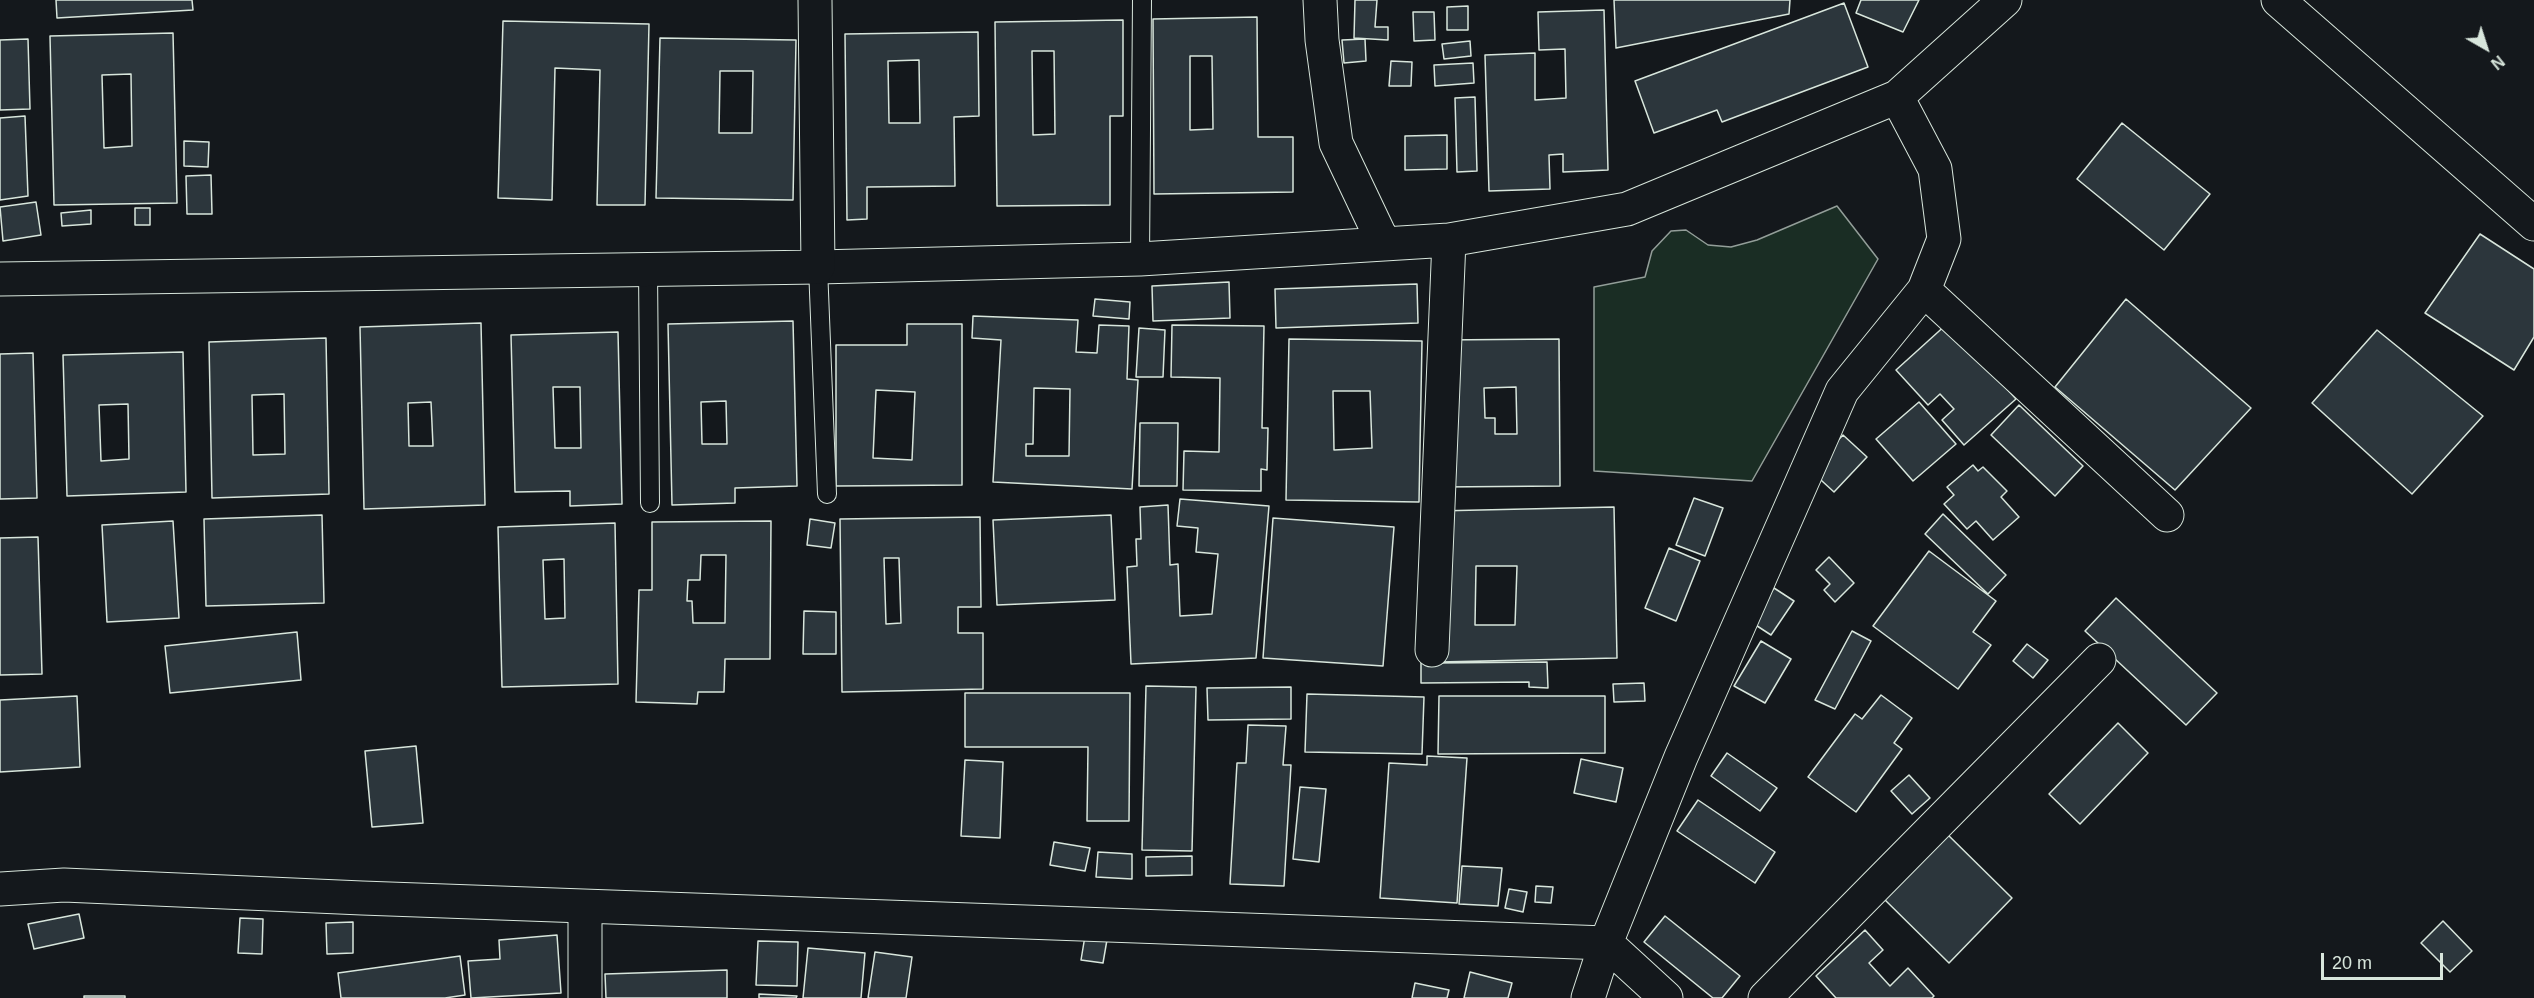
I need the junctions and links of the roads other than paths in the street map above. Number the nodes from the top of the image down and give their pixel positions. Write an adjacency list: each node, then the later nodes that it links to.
1 (815, 0): 11 (street)
2 (1142, 0): 10 (lane)
3 (1320, 0): 9 (street)
4 (2006, 0): 6 (street)
5 (2278, 0): 7 (street)
6 (1898, 97): 8 (street); 14 (street)
7 (2534, 224)
8 (1449, 240): 9 (street); 18 (street)
9 (1384, 244): 10 (street)
10 (1140, 259): 11 (street)
11 (818, 267): 12 (street); 15 (lane)
12 (648, 269): 13 (street); 16 (lane)
13 (0, 279)
14 (1924, 290): 17 (street); 22 (street)
15 (827, 494)
16 (650, 503)
17 (2167, 515)
18 (1432, 650)
19 (2099, 660): 26 (street)
20 (0, 889): 21 (street)
21 (585, 907): 22 (street); 23 (street)
22 (1606, 943): 24 (street); 25 (street)
23 (585, 998)
24 (1587, 998)
25 (1666, 998)
26 (1765, 998)

